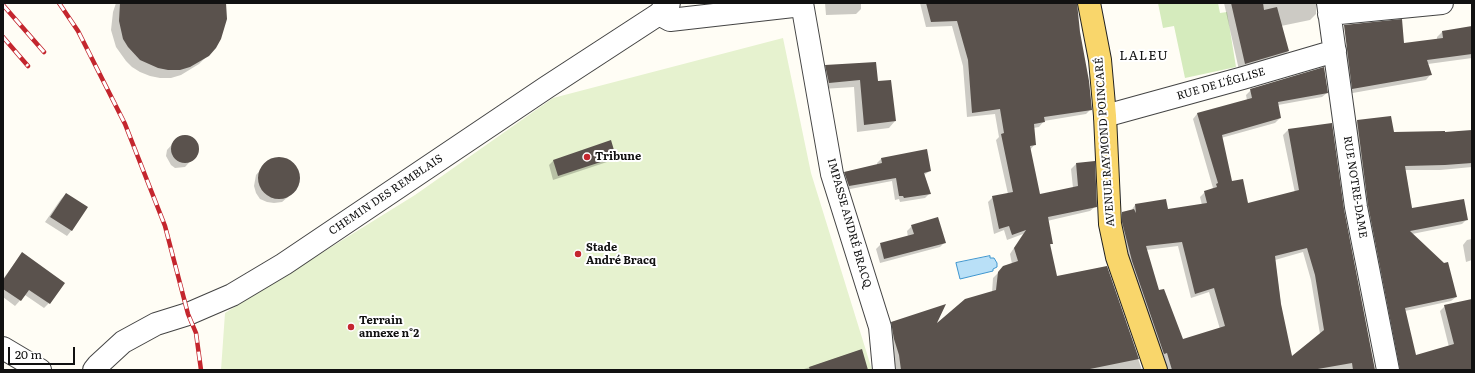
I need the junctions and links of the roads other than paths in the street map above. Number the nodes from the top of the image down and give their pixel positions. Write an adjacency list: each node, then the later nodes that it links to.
1 (1089, 3): 7 (main road, AVENUE RAYMOND POINCARÉ)
2 (1442, 3): 5 (street)
3 (802, 4): 4 (street, IMPASSE ANDRÉ BRACQ); 11 (street, IMPASSE ANDRÉ BRACQ)
4 (664, 8): 10 (street, CHEMIN DES REMBLAIS)
5 (1329, 9): 6 (street, RUE NOTRE-DAME)
6 (1335, 51): 7 (street, RUE DE L'ÉGLISE); 13 (street, RUE NOTRE-DAME)
7 (1105, 116): 12 (main road, AVENUE RAYMOND POINCARÉ)
8 (3, 348): 9 (street)
9 (40, 370)
10 (94, 370)
11 (884, 370)
12 (1156, 370)
13 (1388, 370)

